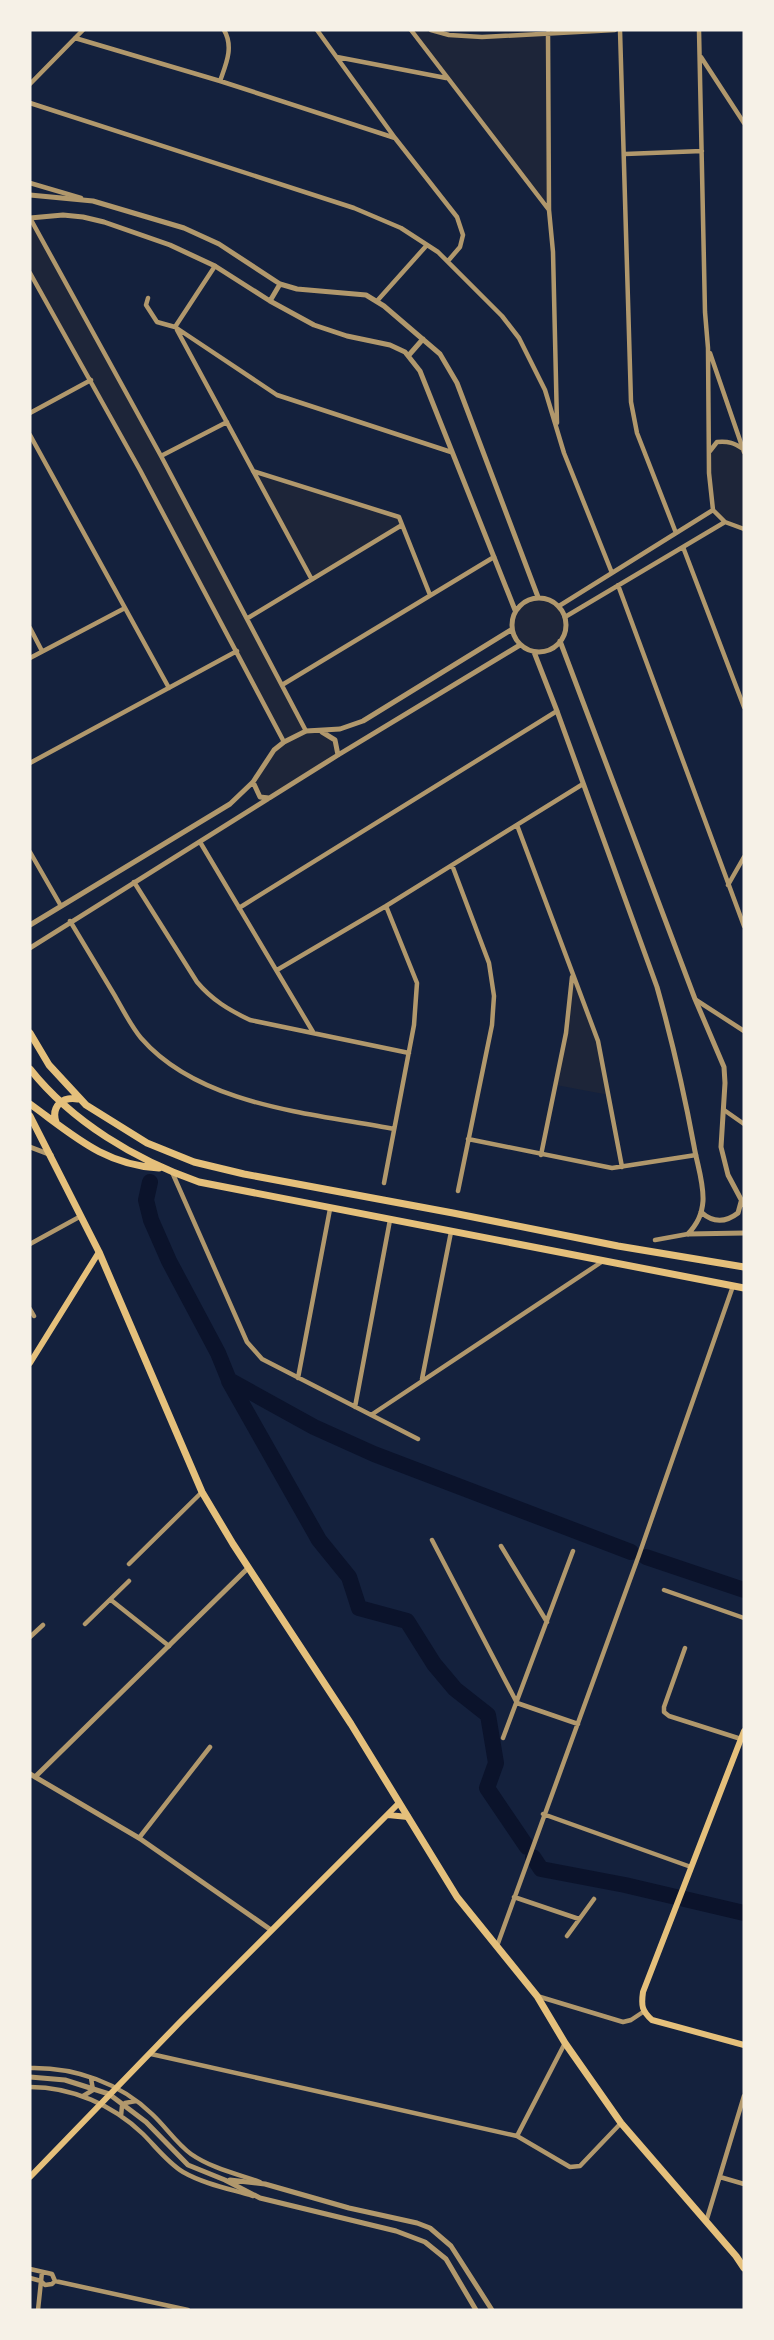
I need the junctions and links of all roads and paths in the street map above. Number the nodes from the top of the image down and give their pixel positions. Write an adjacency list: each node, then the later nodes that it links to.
1 (83, 30): 10 (street)
2 (224, 30): 14 (street)
3 (317, 30): 11 (street)
4 (411, 30): 13 (street)
5 (431, 30): 9 (street)
6 (615, 30): 9 (street)
7 (620, 30): 20 (street)
8 (699, 30): 12 (street)
9 (548, 33): 24 (street)
10 (75, 39): 14 (street); 15 (street)
11 (337, 57): 13 (street); 18 (street)
12 (701, 57): 17 (street); 19 (street)
13 (447, 78): 24 (street)
14 (220, 81): 18 (street)
15 (30, 84)
16 (30, 103): 26 (street)
17 (744, 123)
18 (395, 138): 27 (street)
19 (702, 151): 20 (street); 36 (street)
20 (625, 154): 52 (street)
21 (30, 183): 23 (street)
22 (30, 195): 23 (street)
23 (93, 201): 30 (street)
24 (549, 210): 41 (street)
25 (30, 218): 28 (street); 46 (street)
26 (427, 244): 27 (street); 32 (street)
27 (448, 261): 41 (street)
28 (215, 266): 33 (street); 34 (street)
29 (30, 273): 38 (street)
30 (280, 284): 32 (street); 33 (street)
31 (148, 298): 34 (street)
32 (377, 301): 35 (street)
33 (270, 302): 37 (street)
34 (175, 327): 40 (street); 44 (street)
35 (423, 339): 37 (street); 59 (street)
36 (708, 348): 43 (street); 45 (street)
37 (409, 355): 44 (street)
38 (91, 380): 39 (street); 70 (street)
39 (30, 413)
40 (227, 422): 46 (street); 47 (street)
41 (557, 428): 55 (street)
42 (30, 435): 61 (street)
43 (743, 451): 45 (street)
44 (451, 452): 54 (street)
45 (709, 453): 48 (street)
46 (161, 456): 64 (street)
47 (253, 471): 50 (street); 56 (street)
48 (713, 510): 49 (street); 52 (street)
49 (725, 522): 51 (street); 53 (street)
50 (402, 525): 56 (street); 58 (street)
51 (744, 529)
52 (676, 533): 55 (street)
53 (683, 547): 57 (street); 75 (street)
54 (494, 557): 58 (street); 62 (street)
55 (612, 573): 60 (street)
56 (311, 578): 64 (street)
57 (618, 585): 63 (street); 91 (street)
58 (430, 595): 73 (street)
59 (538, 597): 60 (street); 62 (street)
60 (559, 606): 63 (street)
61 (125, 608): 69 (street); 74 (street)
62 (515, 610): 66 (street)
63 (565, 617): 67 (street)
64 (248, 618): 73 (street)
65 (30, 628): 69 (street)
66 (512, 630): 68 (street); 78 (street)
67 (560, 641): 71 (street); 101 (street)
68 (520, 645): 71 (street); 80 (street)
69 (42, 651): 72 (street)
70 (237, 651): 74 (street); 79 (street)
71 (534, 652): 76 (street)
72 (30, 658)
73 (282, 685): 77 (street)
74 (169, 688): 81 (street)
75 (744, 707)
76 (557, 711): 83 (street); 94 (street)
77 (306, 730): 78 (street); 79 (street)
78 (317, 731): 80 (street)
79 (284, 742): 82 (street)
80 (338, 755): 84 (street)
81 (30, 763)
82 (253, 782): 84 (street); 92 (street)
83 (583, 784): 85 (street); 117 (street)
84 (270, 798): 86 (street)
85 (517, 825): 89 (street); 100 (street)
86 (200, 842): 90 (street); 94 (street)
87 (30, 852): 92 (street)
88 (744, 857): 91 (street)
89 (452, 865): 93 (street); 114 (street)
90 (134, 882): 95 (street); 103 (street)
91 (728, 885): 97 (street)
92 (61, 906): 96 (street)
93 (386, 906): 99 (street); 105 (street)
94 (239, 908): 99 (street)
95 (70, 921): 98 (street); 113 (street)
96 (30, 925)
97 (744, 926)
98 (30, 948)
99 (277, 970): 103 (street)
100 (572, 975): 116 (street); 119 (street)
101 (695, 999): 102 (street); 109 (street)
102 (744, 1031)
103 (313, 1032): 105 (street)
104 (30, 1033): 107 (main road)
105 (409, 1053): 113 (street)
106 (30, 1070): 120 (main road)
107 (78, 1099): 111 (main road); 136 (main road)
108 (30, 1104): 111 (main road)
109 (724, 1110): 112 (street); 124 (street)
110 (30, 1116): 118 (main road)
111 (56, 1122): 120 (main road)
112 (744, 1124)
113 (394, 1129): 122 (street)
114 (468, 1139): 116 (street); 123 (street)
115 (30, 1147): 118 (street)
116 (541, 1155): 119 (street)
117 (696, 1155): 119 (street); 126 (street)
118 (51, 1156): 127 (main road)
119 (622, 1167)
120 (163, 1168): 121 (main road)
121 (171, 1172): 125 (main road); 142 (street)
122 (384, 1184)
123 (458, 1191)
124 (743, 1203): 126 (street)
125 (330, 1209): 128 (main road); 142 (street)
126 (701, 1212): 131 (street)
127 (81, 1216): 133 (street); 134 (main road)
128 (390, 1220): 129 (main road); 144 (street)
129 (451, 1232): 135 (main road); 143 (street)
130 (744, 1233): 131 (street)
131 (688, 1234): 132 (street)
132 (655, 1240)
133 (30, 1244)
134 (99, 1252): 141 (main road); 147 (main road)
135 (603, 1261): 137 (main road); 143 (street)
136 (744, 1269)
137 (733, 1286): 138 (main road); 164 (street)
138 (744, 1288)
139 (30, 1309): 140 (street)
140 (34, 1316)
141 (30, 1363)
142 (298, 1378): 144 (street)
143 (422, 1379): 145 (street)
144 (355, 1407): 145 (street)
145 (371, 1414): 146 (street)
146 (418, 1439)
147 (202, 1492): 151 (street); 152 (main road)
148 (432, 1540): 163 (street)
149 (501, 1546): 157 (street)
150 (573, 1551): 157 (street)
151 (129, 1564)
152 (248, 1568): 161 (street); 170 (main road)
153 (129, 1581): 155 (street)
154 (664, 1590): 156 (street)
155 (111, 1600): 158 (street); 161 (street)
156 (744, 1618)
157 (547, 1622): 163 (street)
158 (86, 1624)
159 (43, 1625): 160 (street)
160 (30, 1636)
161 (169, 1646): 169 (street)
162 (685, 1648): 167 (street)
163 (517, 1703): 164 (street); 166 (street)
164 (578, 1724): 171 (street)
165 (744, 1731): 167 (main road)
166 (503, 1738)
167 (741, 1739): 175 (main road)
168 (210, 1746): 174 (street)
169 (33, 1775): 174 (street)
170 (399, 1803): 172 (main road); 173 (main road)
171 (543, 1814): 175 (street); 176 (street)
172 (388, 1815): 173 (main road); 179 (main road)
173 (408, 1817): 181 (main road)
174 (139, 1838): 179 (street)
175 (691, 1867): 183 (main road)
176 (514, 1897): 178 (street); 181 (street)
177 (594, 1899): 178 (street)
178 (579, 1919): 180 (street)
179 (271, 1930): 186 (main road)
180 (567, 1936)
181 (497, 1946): 182 (main road)
182 (537, 1996): 183 (street); 184 (main road)
183 (643, 2012): 185 (main road)
184 (565, 2043): 197 (main road); 198 (street)
185 (744, 2045)
186 (151, 2054): 191 (main road); 198 (street)
187 (30, 2068): 189 (street)
188 (30, 2077): 201 (street)
189 (91, 2077): 191 (street); 192 (street)
190 (30, 2087): 192 (street)
191 (117, 2088): 194 (street); 195 (main road)
192 (83, 2096): 195 (street)
193 (744, 2096): 199 (street)
194 (136, 2101): 196 (street); 202 (street)
195 (101, 2104): 196 (street); 200 (main road)
196 (121, 2116): 204 (street)
197 (621, 2123): 198 (street); 205 (main road)
198 (517, 2136)
199 (720, 2176): 203 (street); 205 (street)
200 (30, 2177)
201 (225, 2180): 202 (street); 204 (street)
202 (265, 2184): 216 (street)
203 (744, 2184)
204 (260, 2198): 215 (street)
205 (706, 2222): 206 (main road)
206 (740, 2257): 207 (main road)
207 (744, 2268)
208 (30, 2269): 209 (street)
209 (42, 2272): 211 (street); 212 (street)
210 (30, 2278): 211 (street)
211 (41, 2281): 212 (street); 213 (street)
212 (55, 2281): 214 (street)
213 (38, 2310)
214 (188, 2310)
215 (476, 2310)
216 (492, 2310)

